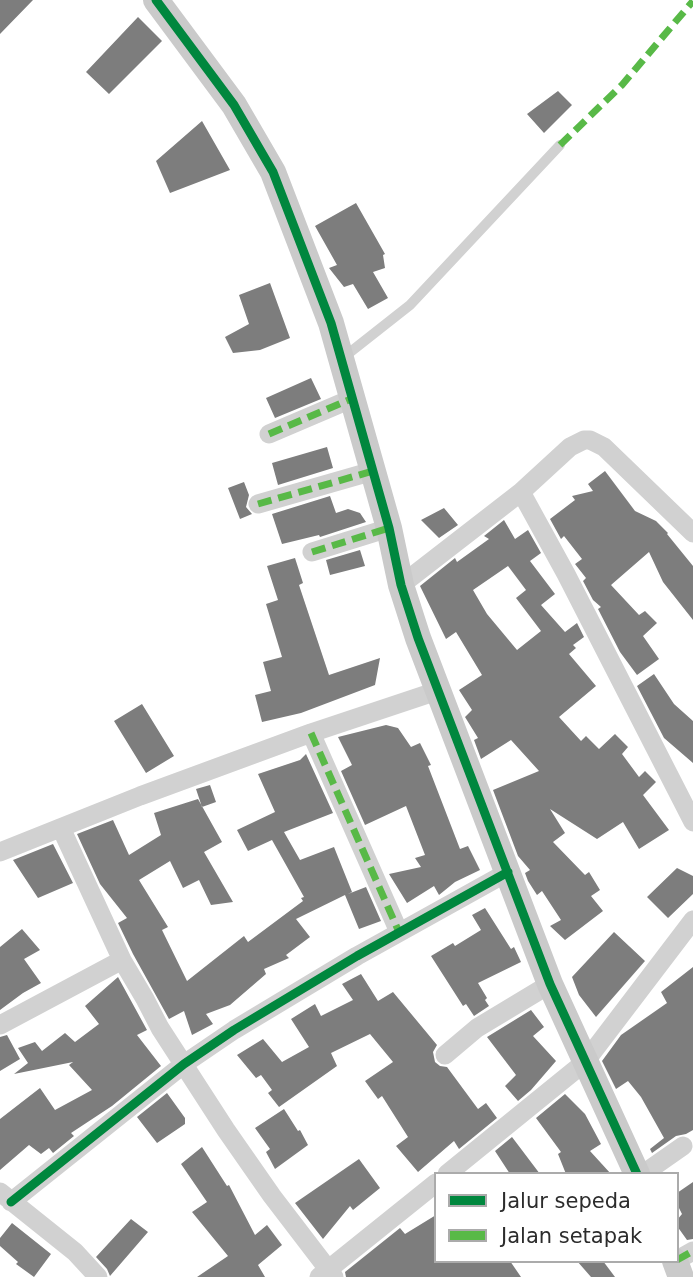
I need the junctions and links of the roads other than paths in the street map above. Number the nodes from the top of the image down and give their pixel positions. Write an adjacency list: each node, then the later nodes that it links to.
1 (156, 0): 3 (street)
2 (561, 145): 3 (lane)
3 (341, 359): 4 (street)
4 (351, 399): 5 (street); 6 (street)
5 (269, 434)
6 (373, 471): 8 (street); 9 (street)
7 (521, 492): 10 (street); 12 (street); 15 (street)
8 (258, 504)
9 (389, 528): 11 (street); 12 (street)
10 (693, 533)
11 (312, 552)
12 (401, 585): 13 (street)
13 (437, 691): 14 (street); 18 (street)
14 (311, 733): 16 (street); 20 (street)
15 (693, 822)
16 (61, 828): 17 (street); 21 (street)
17 (0, 852)
18 (508, 872): 20 (street); 22 (street)
19 (693, 920): 25 (street)
20 (399, 932): 26 (street)
21 (122, 960): 23 (street); 26 (street)
22 (550, 984): 24 (street); 25 (street)
23 (0, 1025)
24 (445, 1055)
25 (585, 1062): 28 (street); 29 (street)
26 (184, 1065): 32 (street); 33 (street)
27 (683, 1146): 30 (street)
28 (449, 1172)
29 (636, 1172)
30 (646, 1172)
31 (434, 1185): 33 (street)
32 (6, 1197): 34 (street)
33 (327, 1275)
34 (98, 1277)

